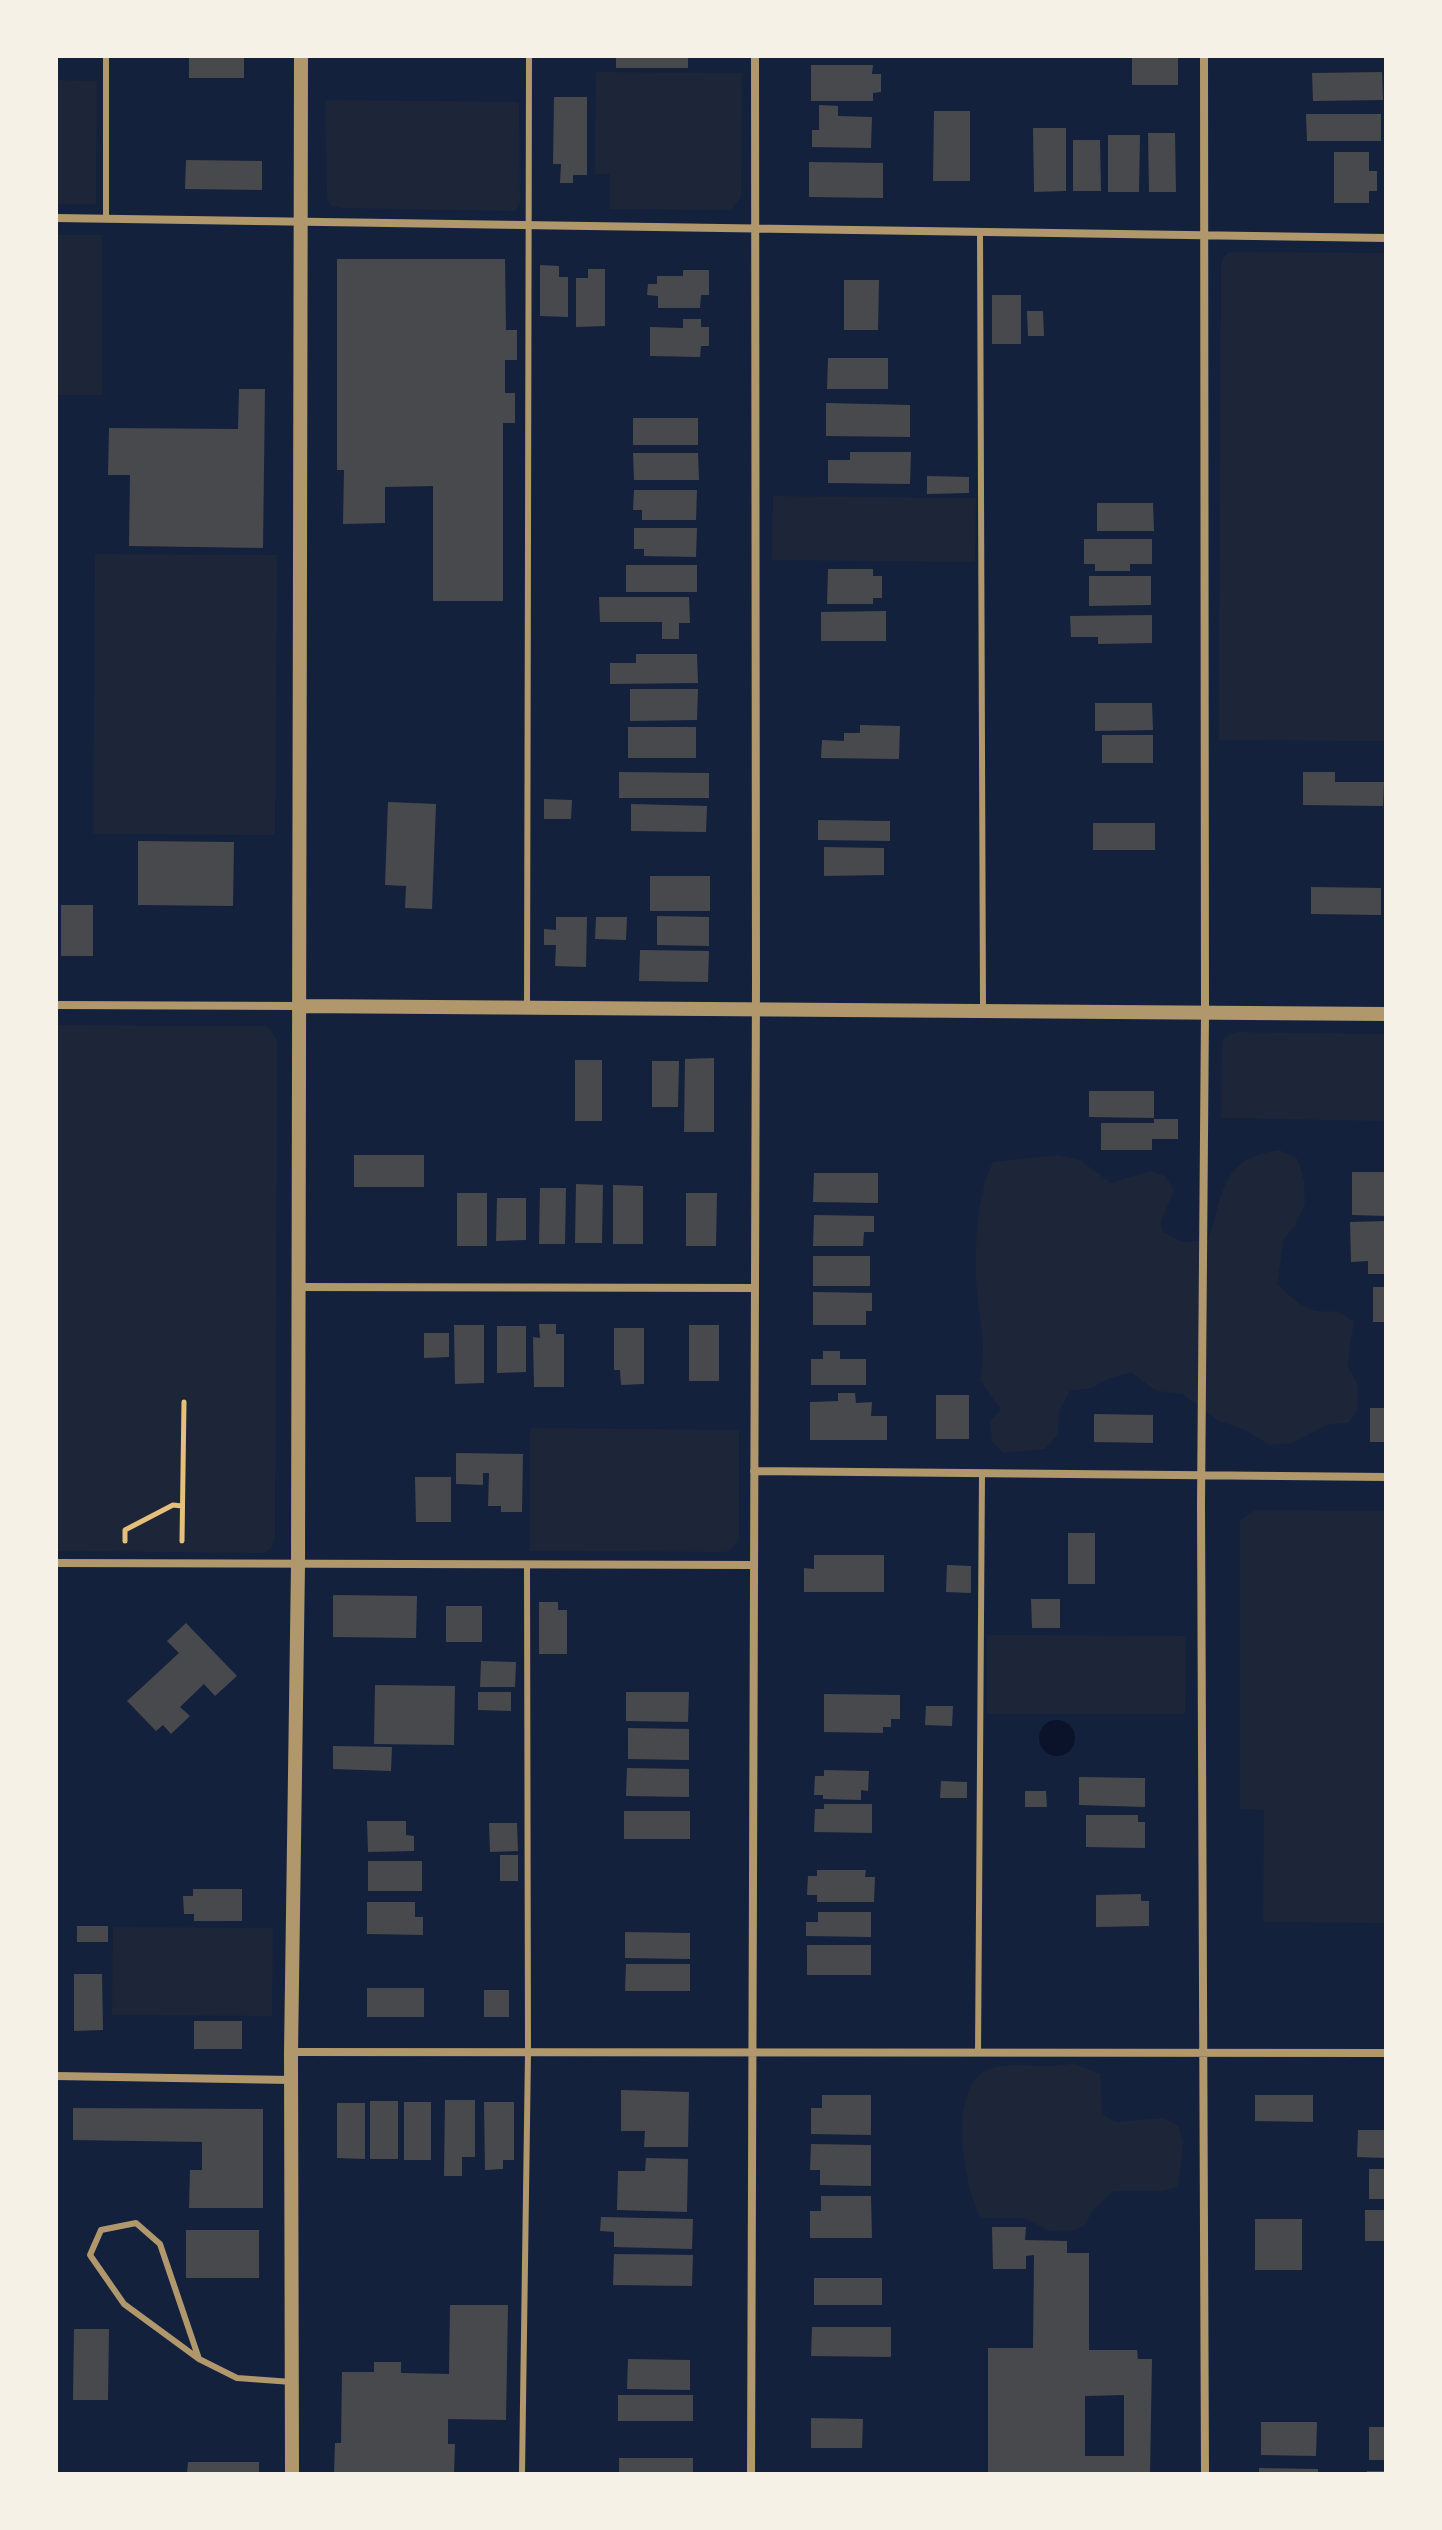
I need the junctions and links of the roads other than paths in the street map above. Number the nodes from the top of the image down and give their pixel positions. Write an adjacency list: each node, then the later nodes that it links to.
1 (106, 56): 7 (lane)
2 (301, 56): 8 (street)
3 (529, 56): 9 (lane)
4 (755, 56): 10 (street)
5 (1204, 56): 12 (street)
6 (56, 218): 7 (street)
7 (106, 218): 8 (street)
8 (301, 222): 9 (street); 15 (street)
9 (528, 225): 10 (street); 16 (lane)
10 (757, 230): 11 (street); 17 (street)
11 (980, 233): 12 (street); 18 (lane)
12 (1204, 237): 13 (street); 19 (street)
13 (1386, 238)
14 (56, 1005): 15 (street)
15 (298, 1006): 16 (street); 21 (street)
16 (527, 1006): 17 (street)
17 (756, 1008): 18 (street); 22 (street)
18 (983, 1009): 19 (street)
19 (1205, 1013): 20 (street); 25 (street)
20 (1386, 1014)
21 (298, 1287): 22 (street); 28 (street)
22 (754, 1288): 23 (street)
23 (754, 1471): 24 (street); 29 (street)
24 (982, 1472): 25 (street); 34 (lane)
25 (1201, 1475): 26 (street); 35 (street)
26 (1386, 1477)
27 (56, 1563): 28 (street)
28 (298, 1565): 30 (street); 31 (street)
29 (753, 1565): 30 (street); 33 (street)
30 (527, 1566): 32 (lane)
31 (291, 2052): 32 (street); 38 (street)
32 (528, 2053): 33 (street); 42 (lane)
33 (751, 2053): 34 (street); 43 (street)
34 (978, 2053): 35 (street)
35 (1203, 2053): 36 (street); 44 (street)
36 (1386, 2053)
37 (56, 2076): 38 (street)
38 (291, 2080): 40 (street)
39 (199, 2359): 39 (lane); 40 (lane)
40 (292, 2382): 41 (street)
41 (292, 2474)
42 (522, 2474)
43 (751, 2474)
44 (1205, 2474)

